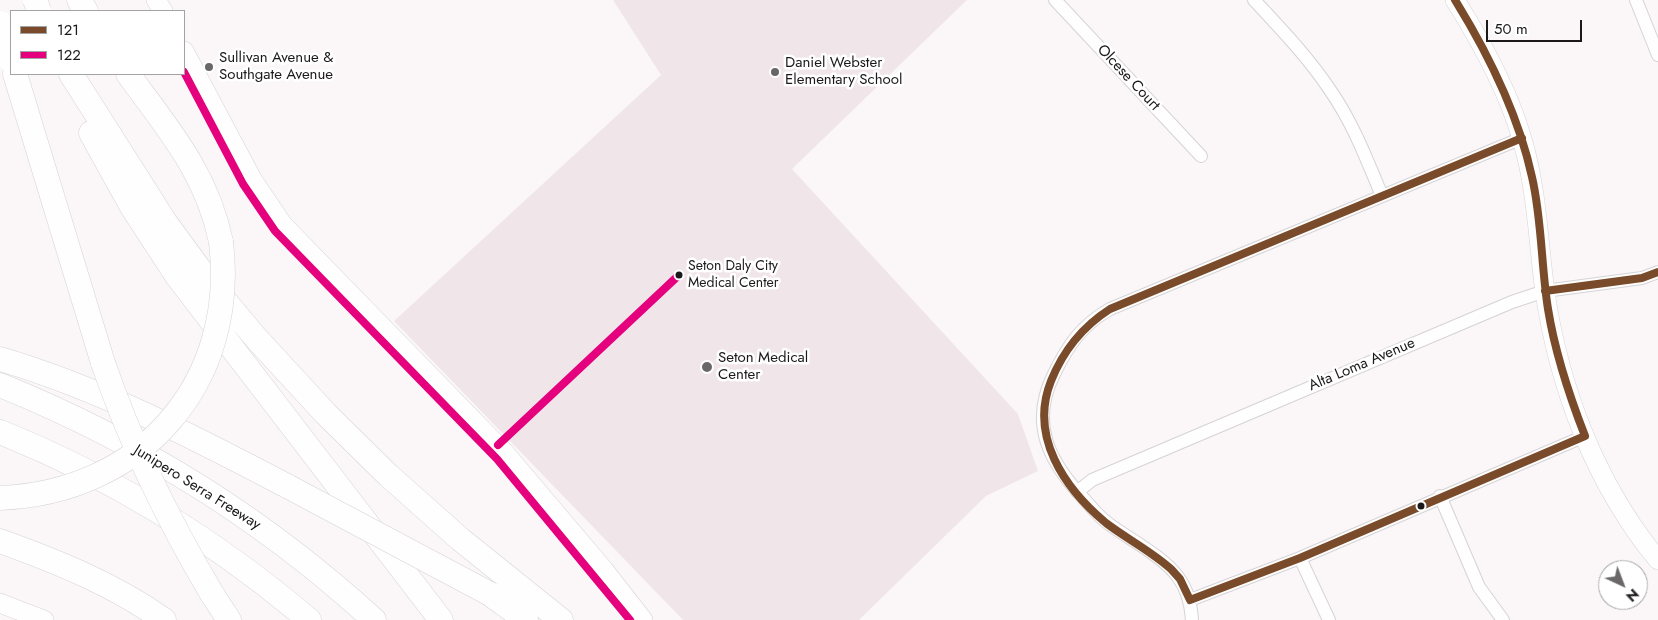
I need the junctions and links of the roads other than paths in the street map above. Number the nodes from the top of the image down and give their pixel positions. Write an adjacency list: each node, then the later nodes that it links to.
1 (35, 0): 6 (street)
2 (1055, 0): 18 (street, Olcese Court)
3 (1254, 0): 19 (street)
4 (1455, 0): 17 (street)
5 (1636, 0): 11 (street)
6 (25, 10)
7 (0, 23): 12 (highway, bridge)
8 (10, 23): 9 (street)
9 (0, 32)
10 (185, 53): 42 (street)
11 (1658, 55)
12 (10, 58)
13 (15, 75): 36 (highway, bridge)
14 (63, 75): 39 (highway)
15 (72, 75): 41 (highway)
16 (129, 75): 28 (highway, bridge)
17 (1522, 138): 19 (street); 21 (street)
18 (1201, 156)
19 (1382, 196): 26 (street)
20 (1658, 272): 21 (street, Alta Loma Avenue)
21 (1545, 291): 25 (street); 26 (street, Alta Loma Avenue)
22 (0, 359): 40 (highway, bridge)
23 (0, 385): 38 (highway, Junipero Serra Freeway)
24 (0, 432): 37 (highway)
25 (1585, 436): 27 (street); 31 (street)
26 (1077, 492): 32 (street)
27 (1440, 496): 30 (street); 45 (street)
28 (0, 498)
29 (0, 541): 35 (highway)
30 (1300, 558): 32 (street); 44 (street)
31 (1658, 560)
32 (1190, 600): 43 (street)
33 (0, 603): 34 (street)
34 (44, 620)
35 (164, 620)
36 (229, 620)
37 (309, 620)
38 (374, 620)
39 (441, 620)
40 (526, 620)
41 (561, 620)
42 (643, 620)
43 (1192, 620)
44 (1329, 620)
45 (1503, 620)

